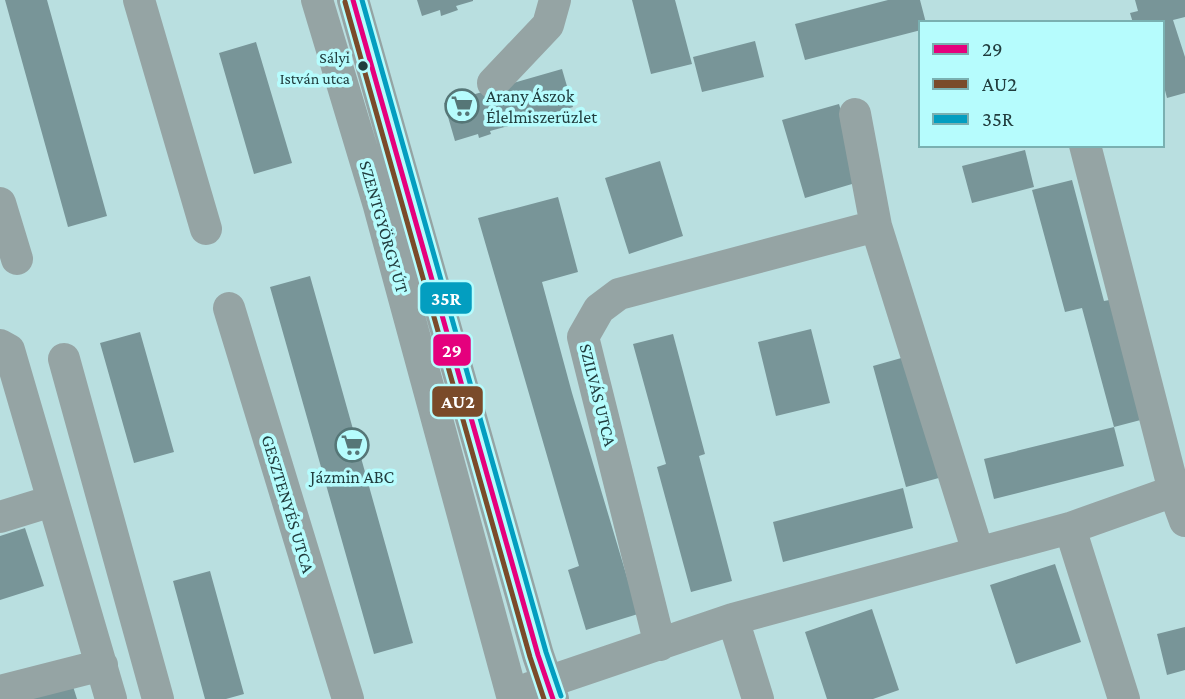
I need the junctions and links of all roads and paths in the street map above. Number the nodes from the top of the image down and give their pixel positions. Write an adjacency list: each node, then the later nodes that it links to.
1 (139, 0): 10 (street)
2 (317, 0): 26 (street, SZENTGYÖRGY ÚT)
3 (353, 0): 24 (street, SZENTGYÖRGY ÚT)
4 (555, 0): 5 (street)
5 (493, 82)
6 (855, 114): 9 (street)
7 (1087, 147): 15 (street)
8 (0, 204): 11 (street)
9 (876, 226): 20 (street); 22 (street, SZILVÁS UTCA)
10 (206, 229)
11 (18, 259)
12 (229, 308): 29 (street, GESZTENYÉS UTCA)
13 (0, 345): 16 (street)
14 (64, 359): 28 (street)
15 (1174, 491): 18 (street); 19 (street)
16 (52, 502): 17 (street); 23 (street)
17 (0, 517)
18 (1185, 521)
19 (1070, 528): 20 (street); 31 (street)
20 (978, 552): 21 (street)
21 (733, 618): 22 (street); 30 (street)
22 (660, 645): 24 (street)
23 (102, 665): 25 (street); 27 (street)
24 (551, 690): 26 (street)
25 (0, 691)
26 (506, 697)
27 (111, 699)
28 (158, 699)
29 (348, 699)
30 (758, 699)
31 (1124, 699)

